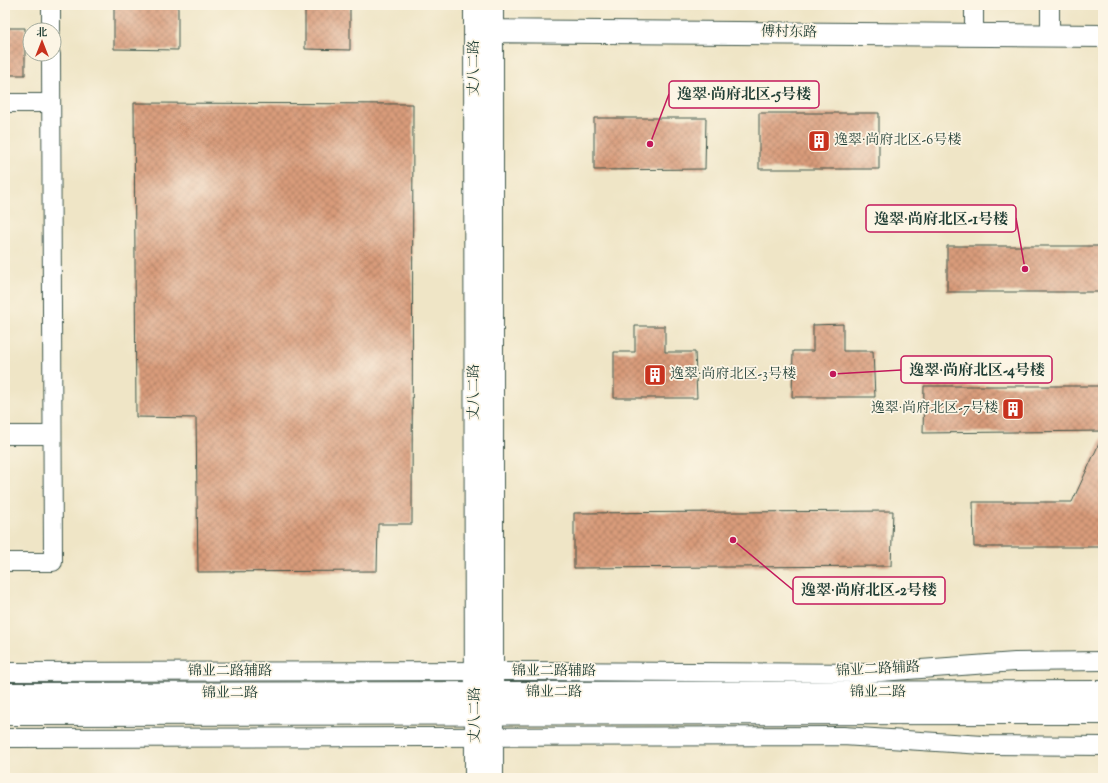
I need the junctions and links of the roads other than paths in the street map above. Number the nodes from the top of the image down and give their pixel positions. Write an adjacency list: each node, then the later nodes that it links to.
1 (51, 5): 6 (street)
2 (475, 5): 7 (main road, 丈八二路)
3 (492, 5): 7 (main road, 丈八二路)
4 (974, 5): 8 (street)
5 (1050, 5): 9 (street)
6 (51, 22)
7 (484, 31): 8 (main road, 傅村东路); 18 (main road, 丈八二路)
8 (974, 35): 9 (main road, 傅村东路)
9 (1050, 36): 10 (main road, 傅村东路)
10 (1103, 36)
11 (51, 62): 13 (street)
12 (5, 103): 13 (street)
13 (51, 103): 15 (street)
14 (5, 435): 15 (street)
15 (52, 435): 16 (street)
16 (5, 562)
17 (1103, 661): 18 (street, 锦业二路辅路)
18 (484, 671): 19 (street, 锦业二路辅路); 22 (main road, 丈八二路)
19 (5, 672)
20 (1103, 692): 22 (main road, 锦业二路)
21 (5, 694): 22 (main road, 锦业二路)
22 (484, 703): 23 (main road, 锦业二路); 24 (main road, 锦业二路); 25 (main road, 丈八二路)
23 (1103, 713)
24 (5, 714)
25 (484, 737): 26 (street); 27 (street); 28 (main road, 丈八二路); 29 (main road, 丈八二路)
26 (5, 738)
27 (1103, 746)
28 (476, 778)
29 (492, 778)

